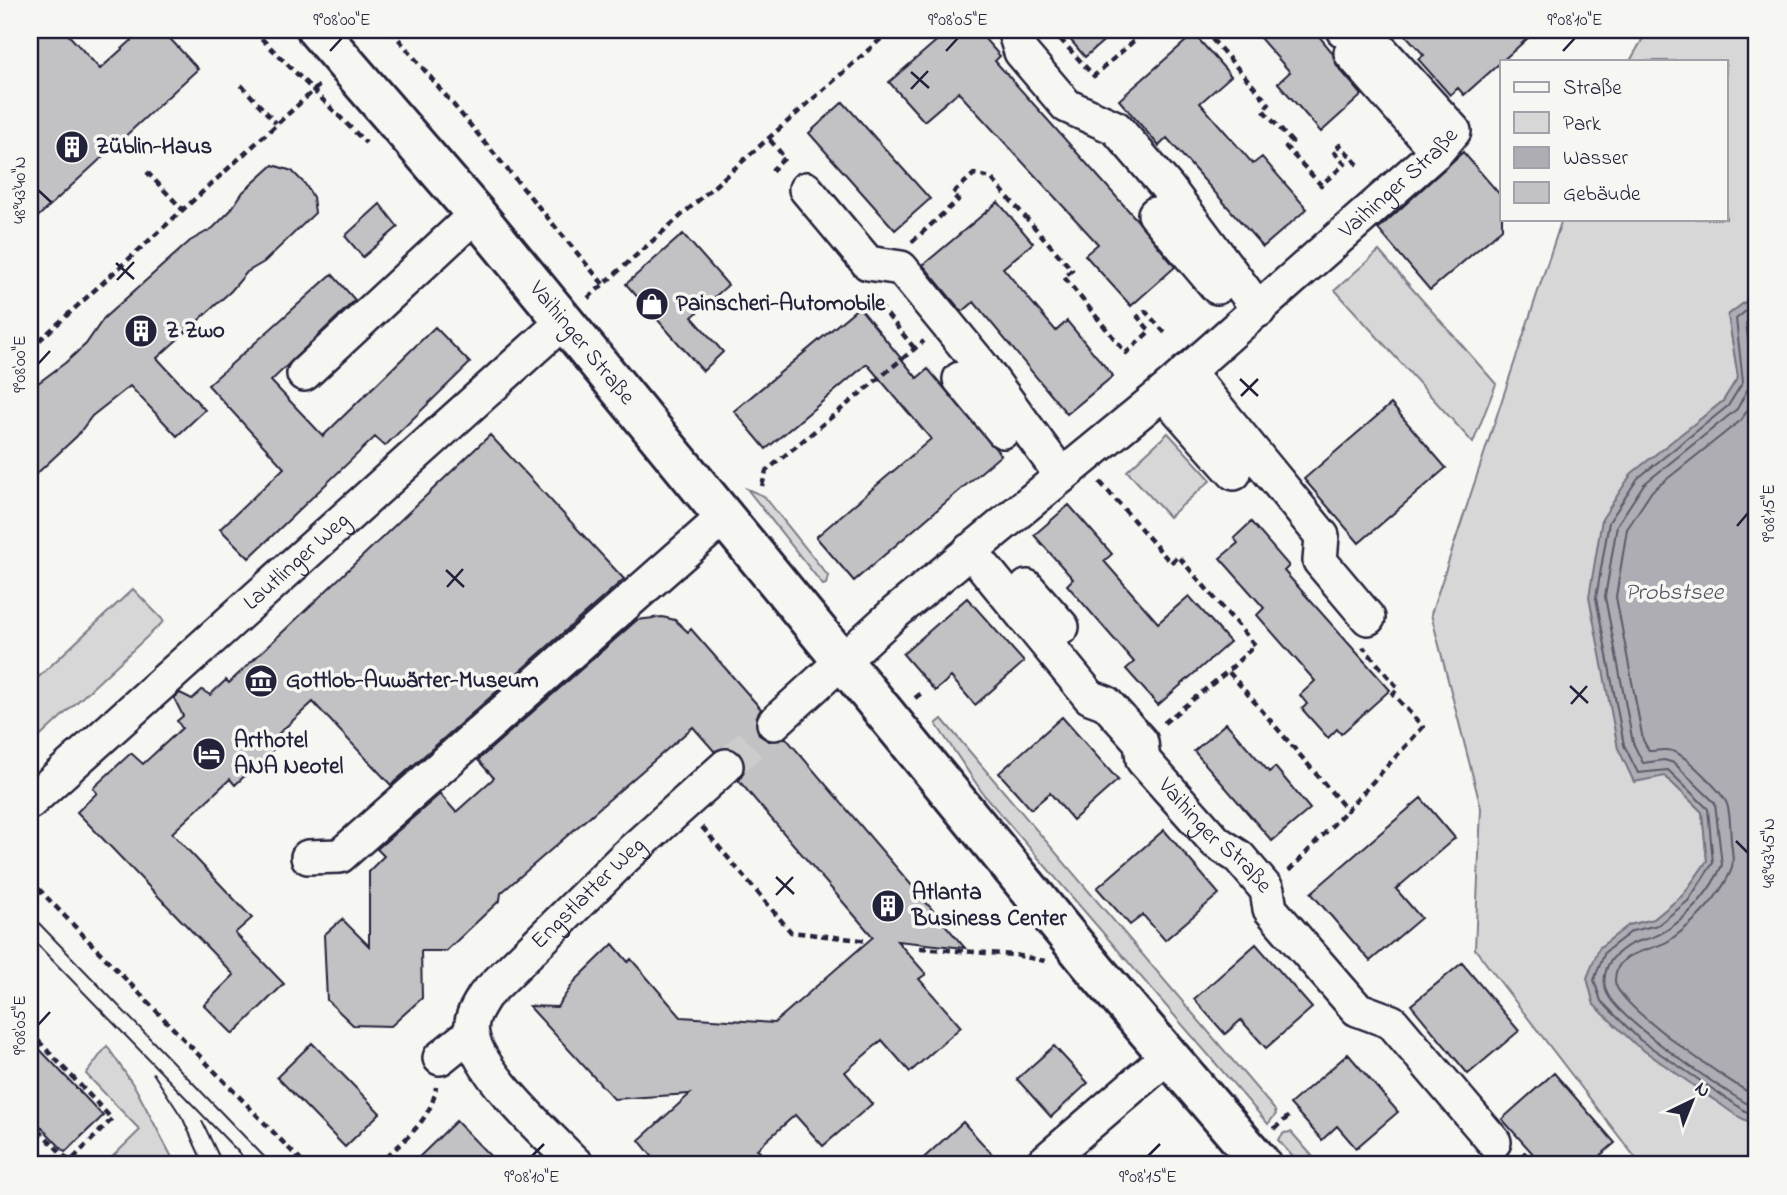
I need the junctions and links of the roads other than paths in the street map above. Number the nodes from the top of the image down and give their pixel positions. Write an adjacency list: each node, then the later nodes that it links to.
1 (317, 30): 5 (main road, Vaihinger Straße)
2 (1014, 30): 7 (street)
3 (1347, 41): 7 (street, Vaihinger Straße)
4 (806, 189): 14 (street)
5 (476, 214): 8 (main road, Vaihinger Straße); 10 (street)
6 (1155, 215): 7 (street)
7 (1253, 315): 9 (street, Vaihinger Straße)
8 (564, 321): 15 (main road, Vaihinger Straße); 22 (street, Lautlinger Weg)
9 (1187, 371): 12 (street, Vaihinger Straße); 17 (street)
10 (304, 374)
11 (960, 379): 14 (street)
12 (1163, 393): 13 (street); 14 (street, Vaihinger Straße)
13 (1234, 473)
14 (1064, 474): 16 (street, Vaihinger Straße)
15 (723, 518): 19 (main road, Vaihinger Straße); 23 (street)
16 (977, 544): 18 (street); 19 (street, Vaihinger Straße); 27 (street, Vaihinger Straße)
17 (1368, 618)
18 (1062, 627)
19 (843, 660): 20 (street); 25 (main road, Vaihinger Straße)
20 (774, 723)
21 (726, 766): 24 (street, Engstlatter Weg)
22 (30, 802)
23 (308, 857)
24 (471, 1033): 26 (street); 28 (street)
25 (1169, 1055): 29 (street); 30 (main road, Vaihinger Straße)
26 (440, 1058)
27 (1494, 1142)
28 (577, 1165)
29 (1041, 1165)
30 (1262, 1165)

